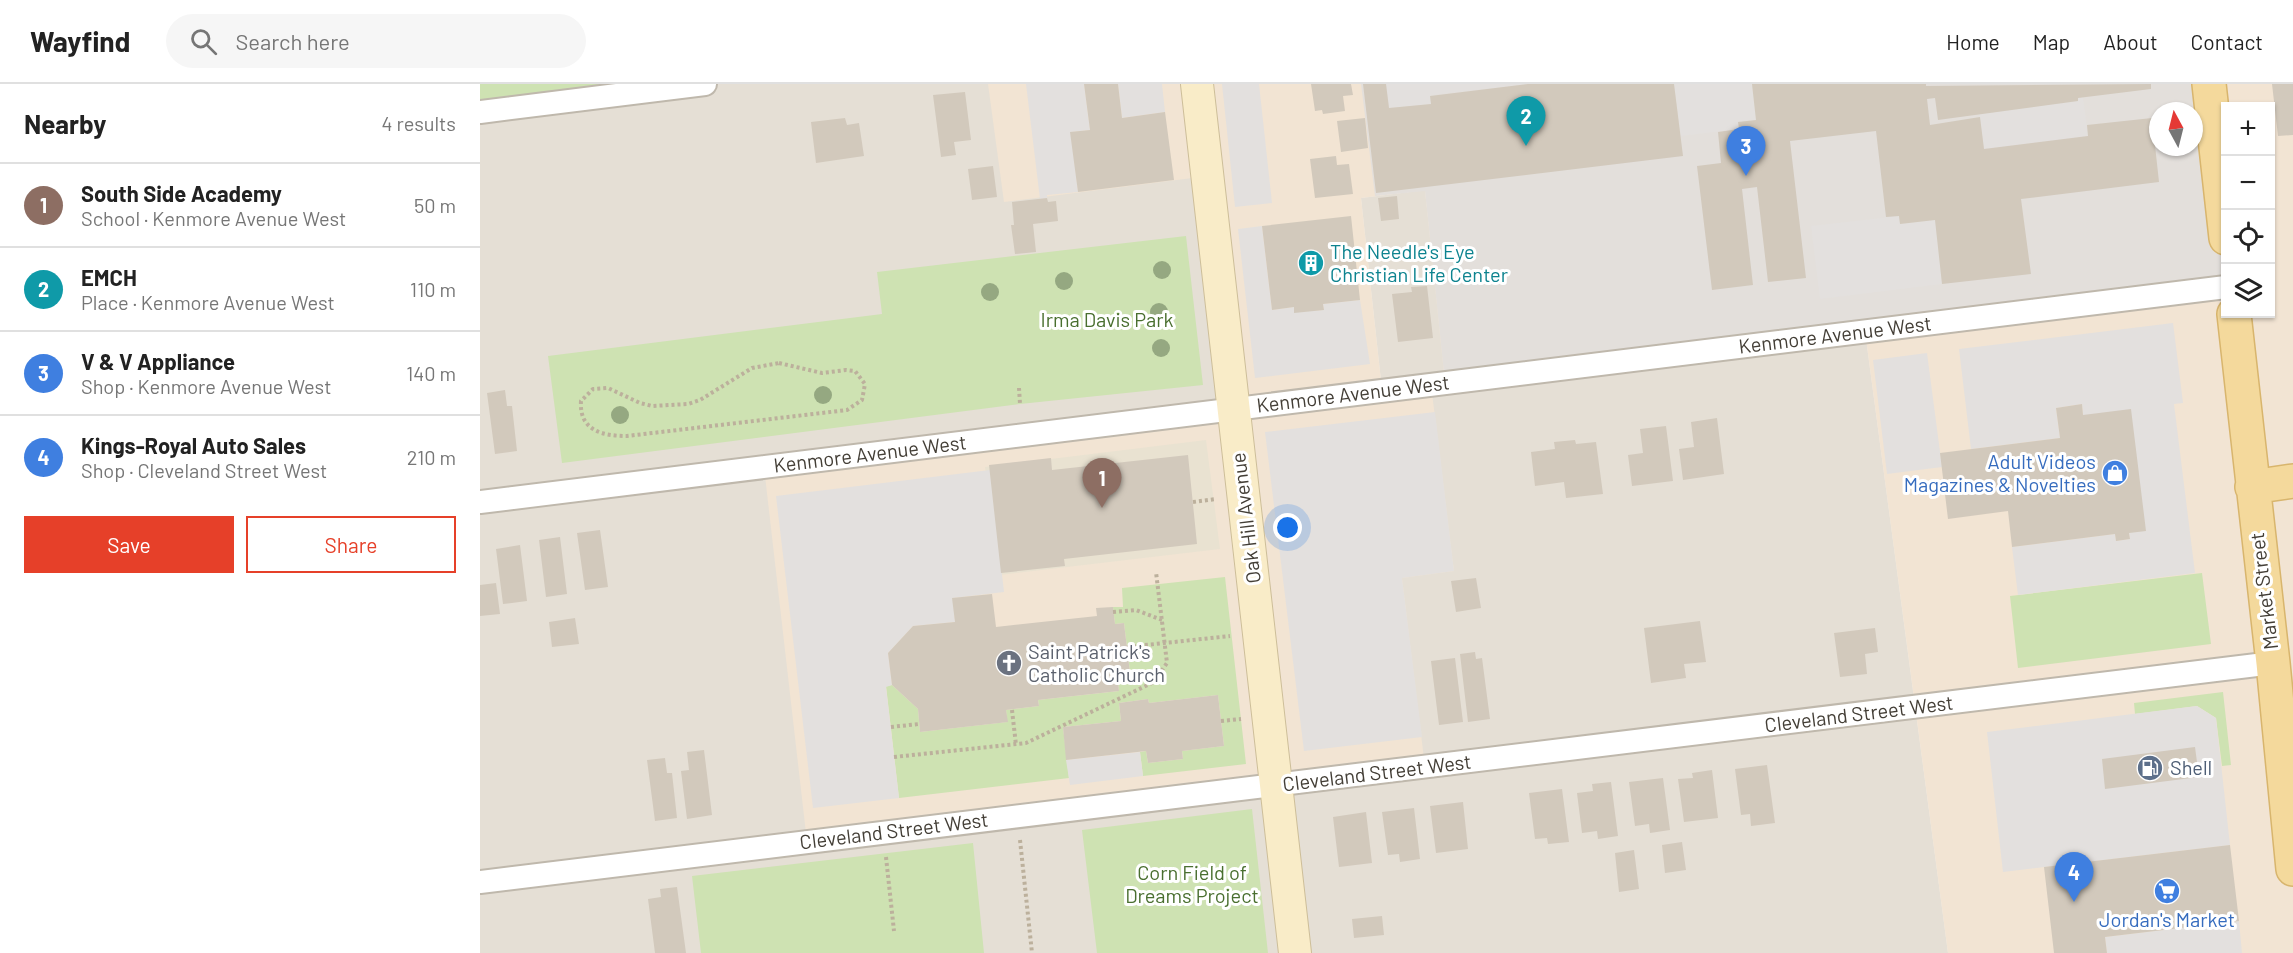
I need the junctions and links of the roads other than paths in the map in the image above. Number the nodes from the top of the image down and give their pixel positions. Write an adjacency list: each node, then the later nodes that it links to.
1 (705, 84): 4 (street)
2 (1197, 84): 8 (street, Oak Hill Avenue)
3 (2209, 84): 5 (main road)
4 (480, 112)
5 (2223, 210)
6 (2221, 288): 8 (street, Kenmore Avenue West)
7 (2234, 318): 10 (main road, Market Street)
8 (1234, 409): 11 (street, Kenmore Avenue West); 13 (street, Oak Hill Avenue)
9 (2293, 481): 10 (main road)
10 (2252, 487): 12 (main road, Market Street)
11 (480, 502)
12 (2273, 663): 13 (street, Cleveland Street West); 14 (main road, Market Street)
13 (1277, 785): 15 (street, Cleveland Street West); 16 (street, Oak Hill Avenue)
14 (2293, 869)
15 (480, 882)
16 (1295, 953)

